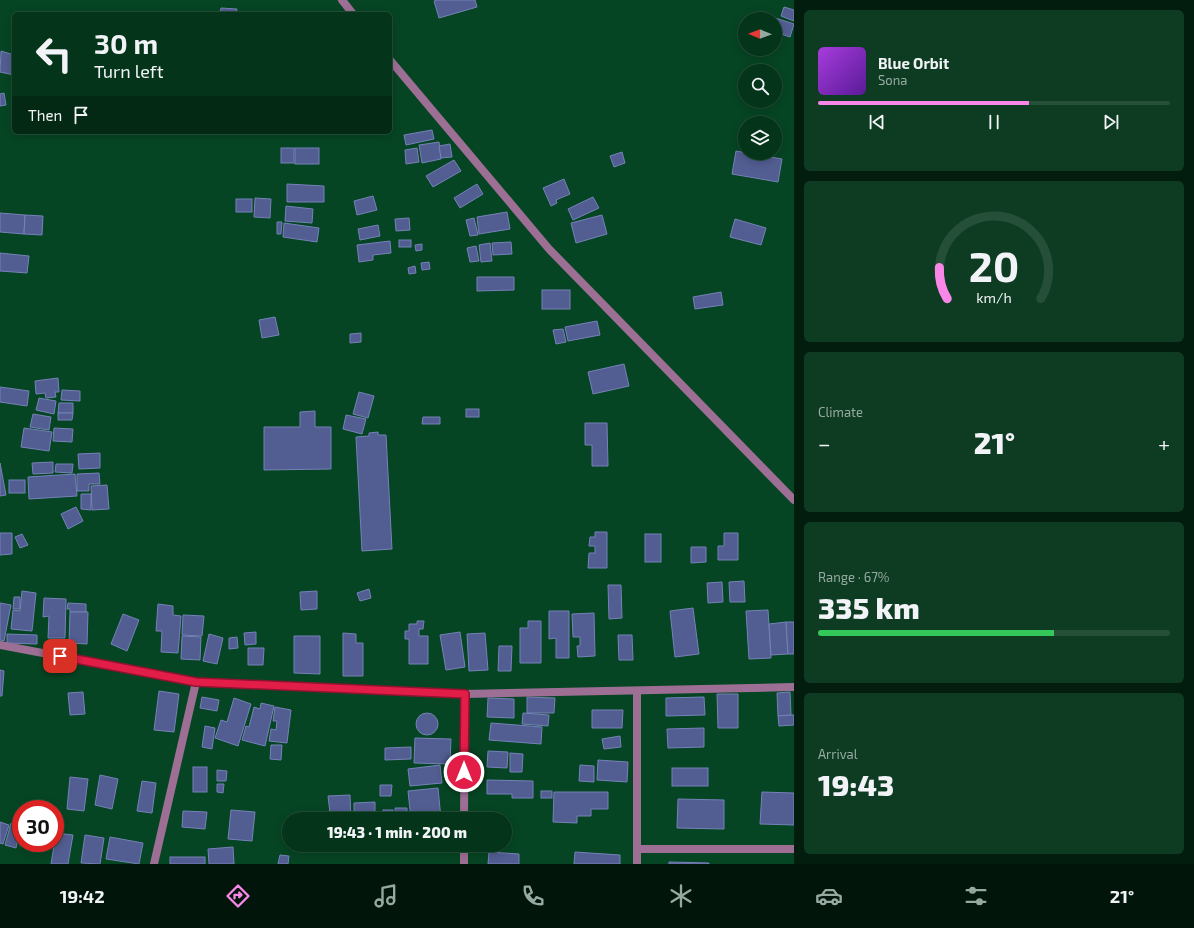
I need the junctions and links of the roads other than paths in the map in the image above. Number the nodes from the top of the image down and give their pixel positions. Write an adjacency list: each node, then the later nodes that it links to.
1 (342, 0): 2 (street)
2 (351, 12)
3 (392, 62): 4 (street)
4 (794, 500)
5 (0, 645): 6 (street)
6 (196, 682): 9 (street); 14 (street)
7 (794, 687): 8 (street)
8 (637, 691): 9 (street); 11 (street)
9 (465, 694): 10 (street)
10 (464, 812)
11 (637, 849): 12 (street); 16 (street)
12 (794, 849)
13 (464, 852): 15 (street)
14 (154, 864)
15 (464, 864)
16 (637, 864)

